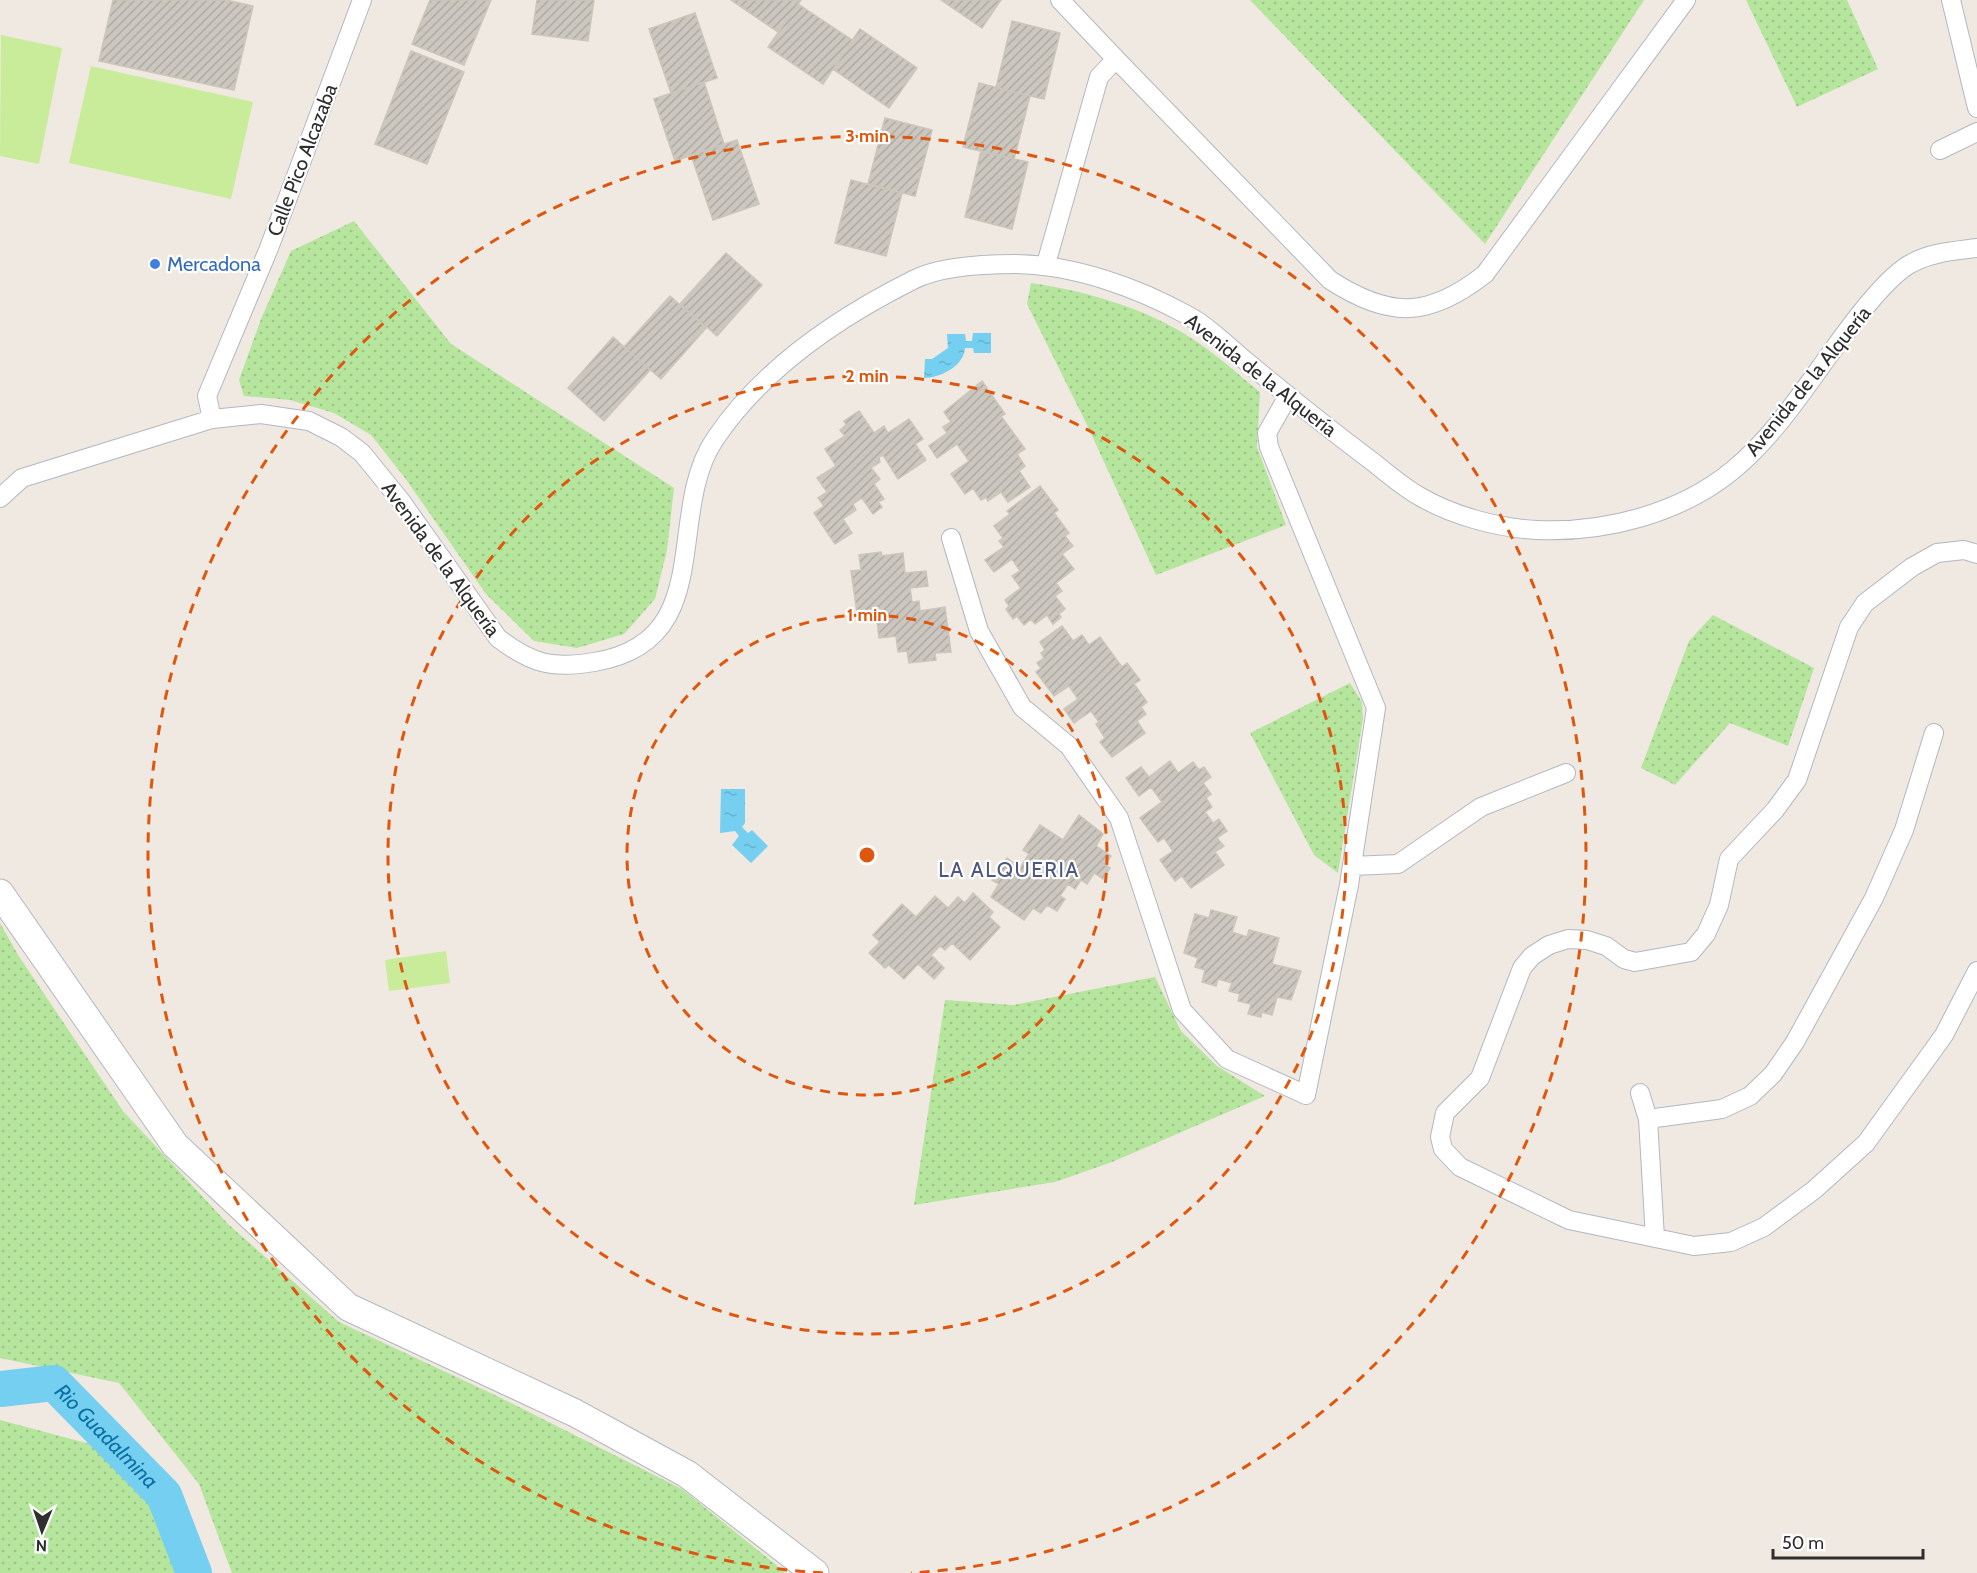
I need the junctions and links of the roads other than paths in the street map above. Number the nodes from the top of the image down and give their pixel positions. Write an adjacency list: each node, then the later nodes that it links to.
1 (362, 0): 12 (street, Calle Pico Alcazaba)
2 (1060, 0): 5 (street)
3 (1686, 0): 5 (street)
4 (1951, 0): 6 (street)
5 (1116, 59): 10 (street)
6 (1977, 108)
7 (1977, 132): 8 (street)
8 (1941, 150)
9 (1977, 248): 11 (street, Avenida de la Alquería)
10 (1046, 264): 11 (street, Avenida de la Alquería); 12 (street, Avenida de la Alquería)
11 (1288, 396): 18 (street)
12 (212, 419): 13 (street, Avenida de la Alquería)
13 (2, 495)
14 (951, 538): 18 (street)
15 (1977, 554): 23 (street)
16 (1934, 734): 22 (street)
17 (1566, 772): 18 (street)
18 (1352, 866)
19 (0, 893): 24 (main road)
20 (1977, 971): 23 (street)
21 (1640, 1093): 22 (street)
22 (1648, 1119): 23 (street)
23 (1655, 1238)
24 (814, 1573)

